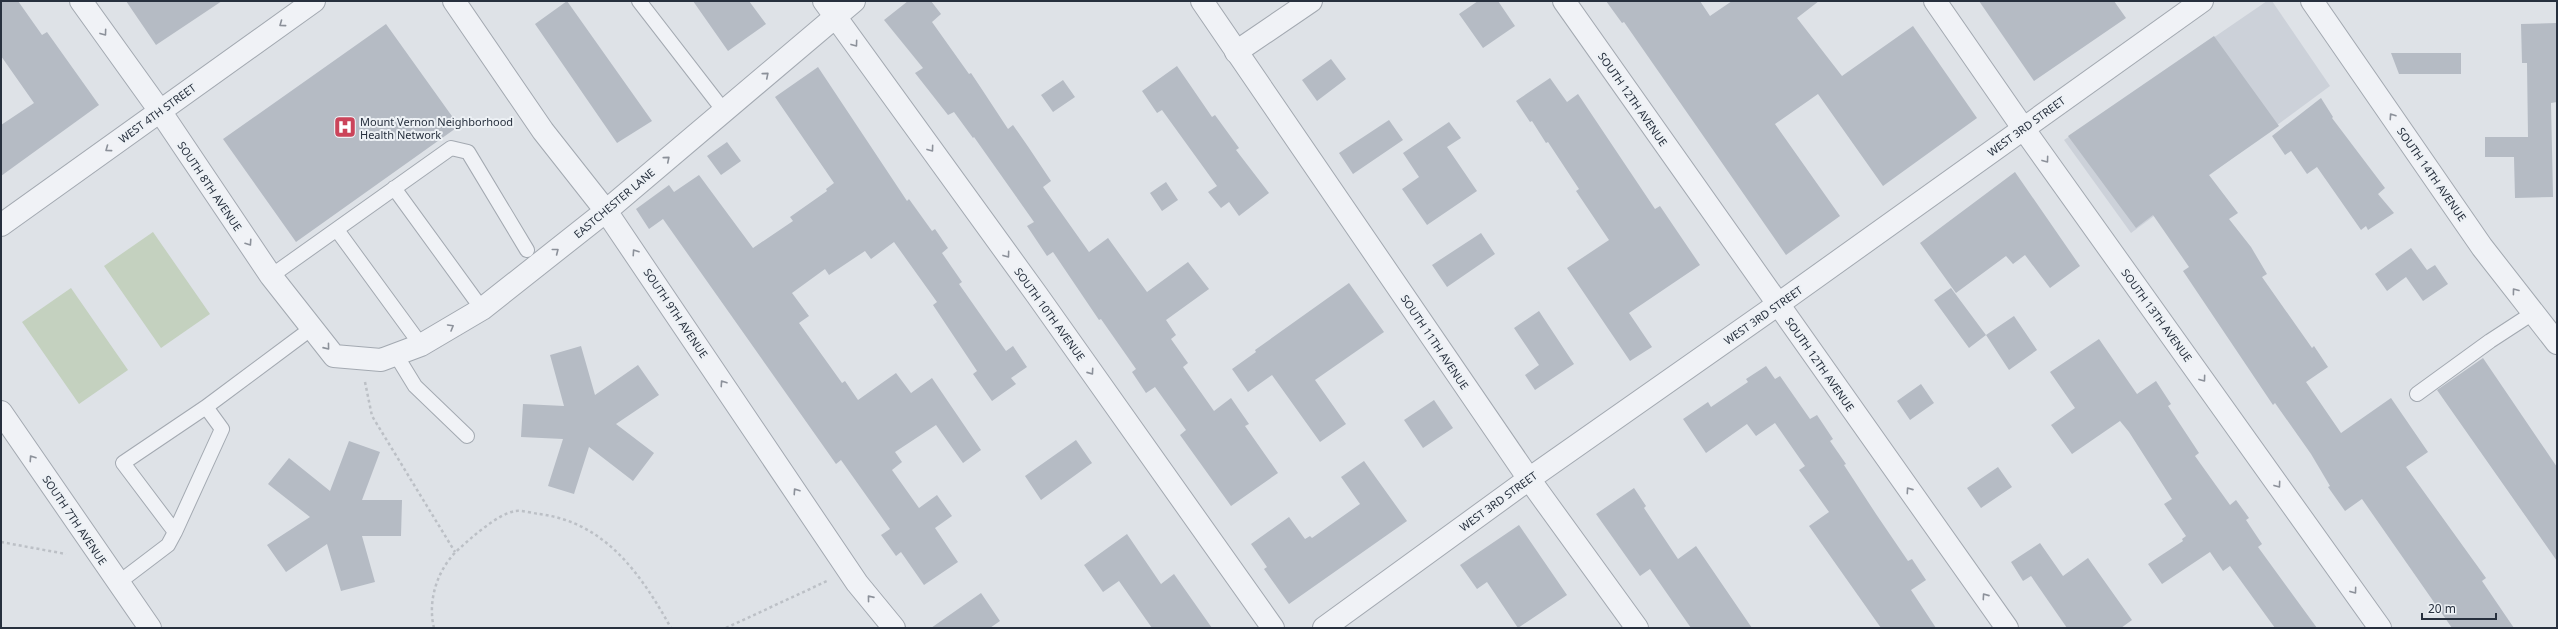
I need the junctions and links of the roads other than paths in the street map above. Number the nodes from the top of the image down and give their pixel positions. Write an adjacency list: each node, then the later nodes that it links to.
1 (81, 1): 14 (street, SOUTH 8TH AVENUE, one-way to 14)
2 (314, 1): 14 (street, WEST 4TH STREET, one-way to 14)
3 (454, 1): 18 (street, SOUTH 9TH AVENUE)
4 (639, 1): 15 (lane)
5 (854, 1): 12 (street, EASTCHESTER LANE)
6 (1202, 1): 13 (street, SOUTH 11TH AVENUE)
7 (1311, 1): 13 (street)
8 (1564, 1): 23 (street, SOUTH 12TH AVENUE)
9 (1936, 1): 16 (street, SOUTH 13TH AVENUE)
10 (2202, 1): 16 (street, WEST 3RD STREET)
11 (2312, 1): 25 (street, SOUTH 14TH AVENUE, one-way to 11)
12 (829, 9): 15 (street, EASTCHESTER LANE, one-way to 12); 40 (street, SOUTH 10TH AVENUE, one-way to 40)
13 (1236, 52): 35 (street, SOUTH 11TH AVENUE)
14 (160, 111): 19 (street, WEST 4TH STREET, one-way to 19); 22 (street, SOUTH 8TH AVENUE, one-way to 22)
15 (724, 111): 18 (street, EASTCHESTER LANE, one-way to 15)
16 (2023, 128): 23 (street, WEST 3RD STREET); 44 (street, SOUTH 13TH AVENUE, one-way to 44)
17 (394, 188): 20 (lane); 21 (lane); 24 (lane)
18 (606, 211): 24 (street, EASTCHESTER LANE, one-way to 18); 39 (street, SOUTH 9TH AVENUE, one-way to 18)
19 (1, 225)
20 (336, 230): 22 (lane); 28 (lane)
21 (527, 250)
22 (271, 276): 26 (street, SOUTH 8TH AVENUE)
23 (1778, 305): 35 (street, WEST 3RD STREET); 43 (street, SOUTH 12TH AVENUE, one-way to 23)
24 (482, 309): 28 (street, EASTCHESTER LANE, one-way to 24)
25 (2532, 313): 27 (street, SOUTH 14TH AVENUE); 31 (lane)
26 (312, 328): 30 (street, SOUTH 8TH AVENUE, one-way to 30); 32 (lane)
27 (2557, 344)
28 (421, 345): 29 (street, EASTCHESTER LANE)
29 (396, 355): 30 (street, EASTCHESTER LANE); 34 (lane)
30 (355, 358)
31 (2417, 394)
32 (206, 407): 36 (lane); 36 (lane)
33 (1, 412): 37 (street, SOUTH 7TH AVENUE, one-way to 33)
34 (467, 436)
35 (1528, 479): 41 (street, WEST 3RD STREET); 42 (street, SOUTH 11TH AVENUE)
36 (175, 532): 37 (lane)
37 (118, 583): 38 (street, SOUTH 7TH AVENUE)
38 (150, 628)
39 (894, 628)
40 (1273, 628)
41 (1324, 628)
42 (1637, 628)
43 (2007, 628)
44 (2380, 628)

